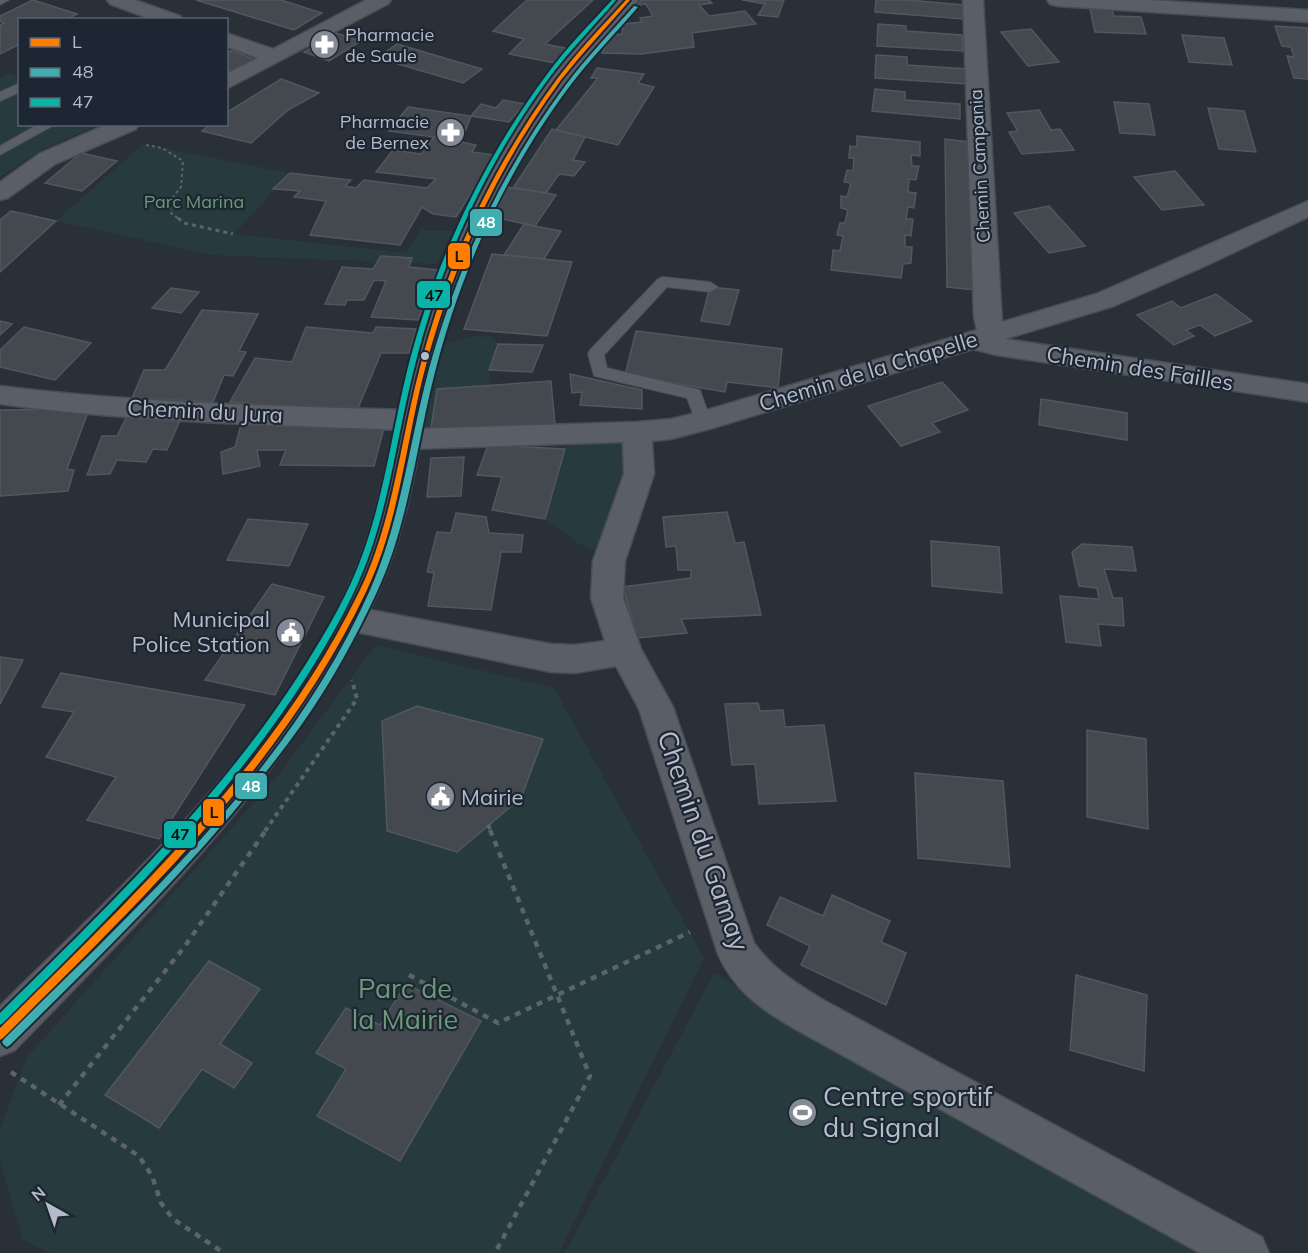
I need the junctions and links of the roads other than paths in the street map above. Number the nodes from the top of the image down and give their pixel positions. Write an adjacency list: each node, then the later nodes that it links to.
1 (381, 0): 9 (street)
2 (628, 0): 23 (street)
3 (973, 0): 19 (street, Chemin Campania)
4 (1057, 0): 6 (street)
5 (120, 1): 7 (street)
6 (1308, 16)
7 (167, 18)
8 (228, 40): 9 (street)
9 (275, 57): 10 (street)
10 (228, 82)
11 (18, 88): 12 (lane)
12 (0, 97)
13 (46, 126): 15 (lane)
14 (123, 126): 16 (street)
15 (0, 151)
16 (4, 185)
17 (1308, 208): 19 (street, Chemin de la Chapelle)
18 (710, 286): 22 (lane)
19 (982, 336): 20 (street, Chemin des Failles); 22 (street, Chemin de la Chapelle)
20 (1308, 393)
21 (0, 395): 23 (street, Chemin du Jura)
22 (703, 421): 24 (street, Chemin de la Chapelle)
23 (408, 429): 24 (street, Chemin de la Chapelle); 25 (street)
24 (637, 432): 26 (street, Chemin du Gamay)
25 (349, 619): 26 (street); 27 (street)
26 (625, 651): 28 (street, Chemin du Gamay)
27 (0, 1035)
28 (1246, 1253)

